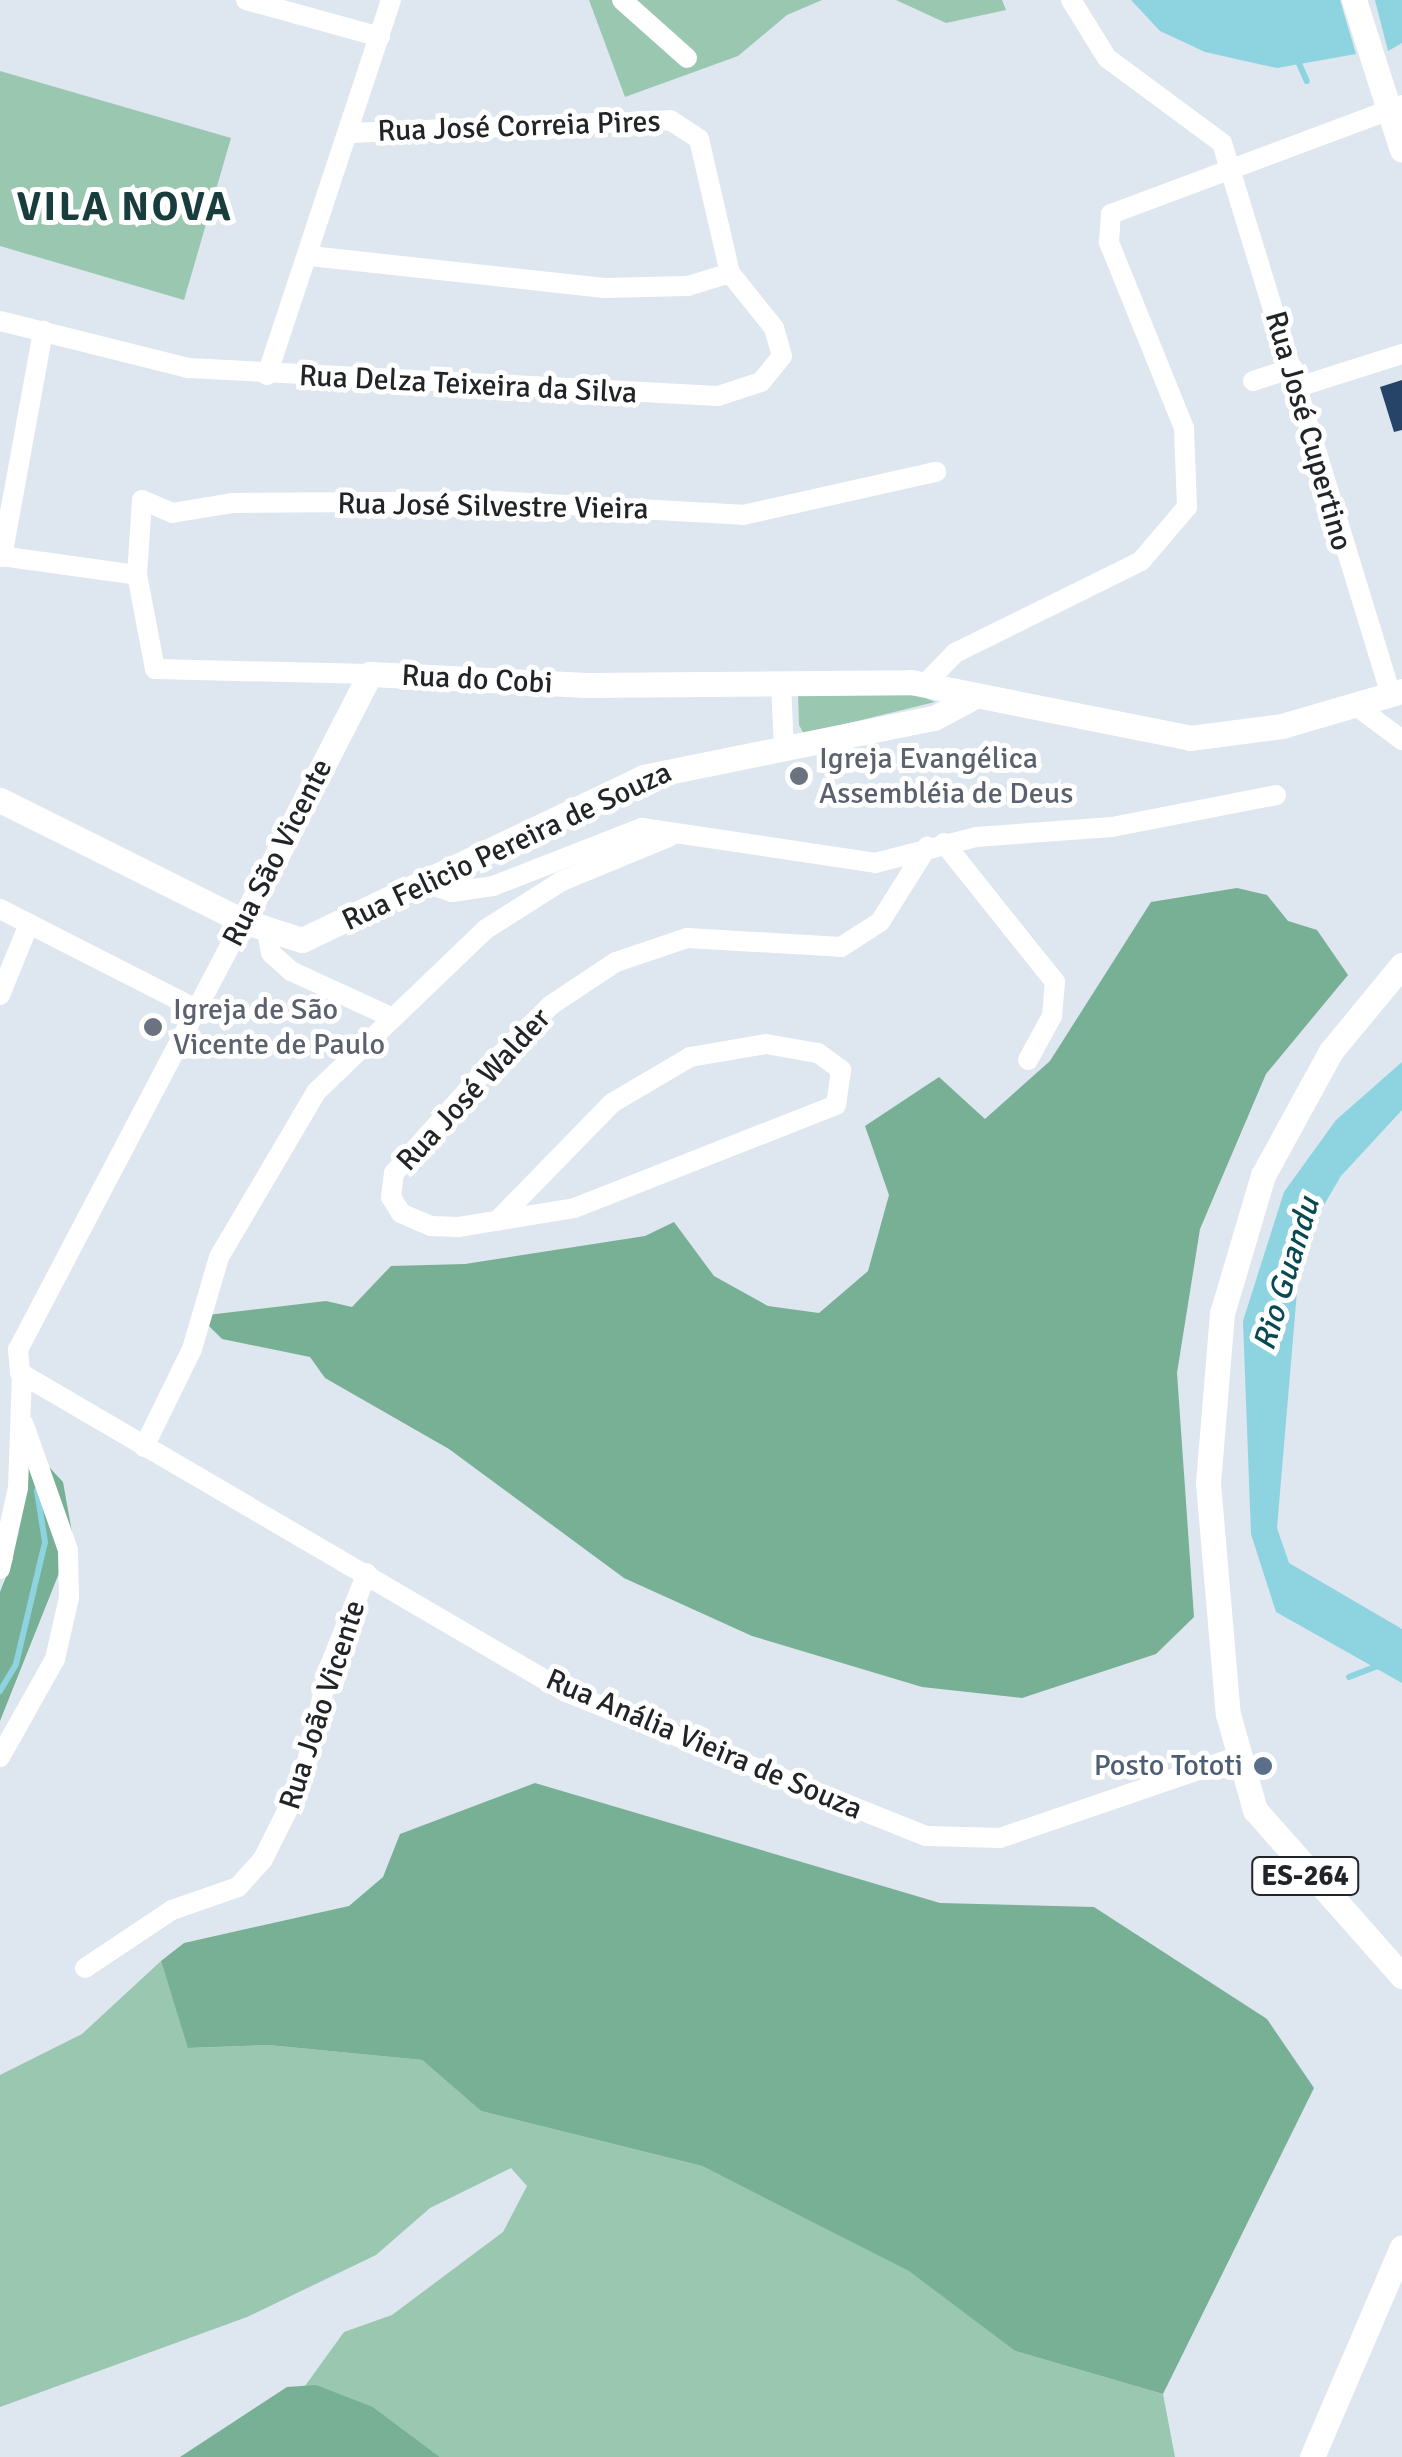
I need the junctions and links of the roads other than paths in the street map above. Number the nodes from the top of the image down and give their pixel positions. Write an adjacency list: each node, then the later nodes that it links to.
1 (246, 0): 6 (street)
2 (392, 0): 6 (street, Rua José Correia Pires)
3 (622, 0): 7 (street)
4 (1071, 0): 11 (street, Rua José Cupertino)
5 (1354, 0): 8 (main road)
6 (380, 37): 9 (street, Rua José Correia Pires)
7 (687, 58)
8 (1396, 107): 10 (main road); 11 (street)
9 (352, 132): 12 (street); 13 (street, Rua José Correia Pires)
10 (1402, 150)
11 (1231, 165): 18 (street, Rua José Cupertino); 26 (street)
12 (310, 256): 13 (street); 17 (street)
13 (730, 273): 17 (street, Rua Delza Teixeira da Silva)
14 (0, 321): 15 (street, Rua Delza Teixeira da Silva)
15 (43, 331): 17 (street, Rua Delza Teixeira da Silva); 22 (street)
16 (1402, 354): 18 (street)
17 (267, 376)
18 (1295, 378): 19 (street); 27 (street, Rua José Cupertino)
19 (1254, 380)
20 (936, 472): 21 (street, Rua José Silvestre Vieira)
21 (142, 500): 23 (street, Rua do Cobi)
22 (1, 557): 23 (street)
23 (137, 575): 24 (street, Rua do Cobi)
24 (370, 674): 25 (main road, Rua do Cobi); 38 (main road, Rua São Vicente)
25 (781, 684): 26 (main road, Rua do Cobi); 31 (street)
26 (924, 685): 28 (main road, Rua do Cobi)
27 (1397, 693): 29 (main road)
28 (970, 699): 29 (main road); 31 (main road, Rua Felicio Pereira de Souza)
29 (1355, 705): 30 (street)
30 (1402, 740)
31 (784, 747): 36 (main road, Rua Felicio Pereira de Souza)
32 (1276, 795): 35 (street)
33 (0, 800): 38 (main road, Rua Felicio Pereira de Souza)
34 (676, 836): 35 (street); 36 (street); 44 (street)
35 (936, 845): 45 (street); 46 (street, Rua José Walder)
36 (429, 884): 40 (main road, Rua Felicio Pereira de Souza)
37 (0, 909): 39 (street)
38 (242, 921): 40 (main road, Rua Felicio Pereira de Souza); 43 (street, Rua São Vicente)
39 (29, 924): 42 (street); 43 (street)
40 (267, 932): 44 (street)
41 (1402, 966): 54 (main road, ES-264)
42 (0, 995)
43 (198, 1010): 47 (street, Rua São Vicente)
44 (391, 1017): 50 (street)
45 (1028, 1060)
46 (498, 1220): 46 (street, Rua José Walder)
47 (9, 1350): 48 (street)
48 (22, 1374): 49 (street); 50 (street, Rua Anália Vieira de Souza)
49 (24, 1425): 51 (street); 53 (street)
50 (144, 1447): 52 (street, Rua Anália Vieira de Souza)
51 (0, 1569)
52 (367, 1573): 54 (street, Rua Anália Vieira de Souza); 55 (street, Rua João Vicente)
53 (0, 1756)
54 (1236, 1757): 56 (main road, ES-264)
55 (85, 1968)
56 (1402, 1976)
57 (1402, 2247): 58 (main road)
58 (1312, 2457)

